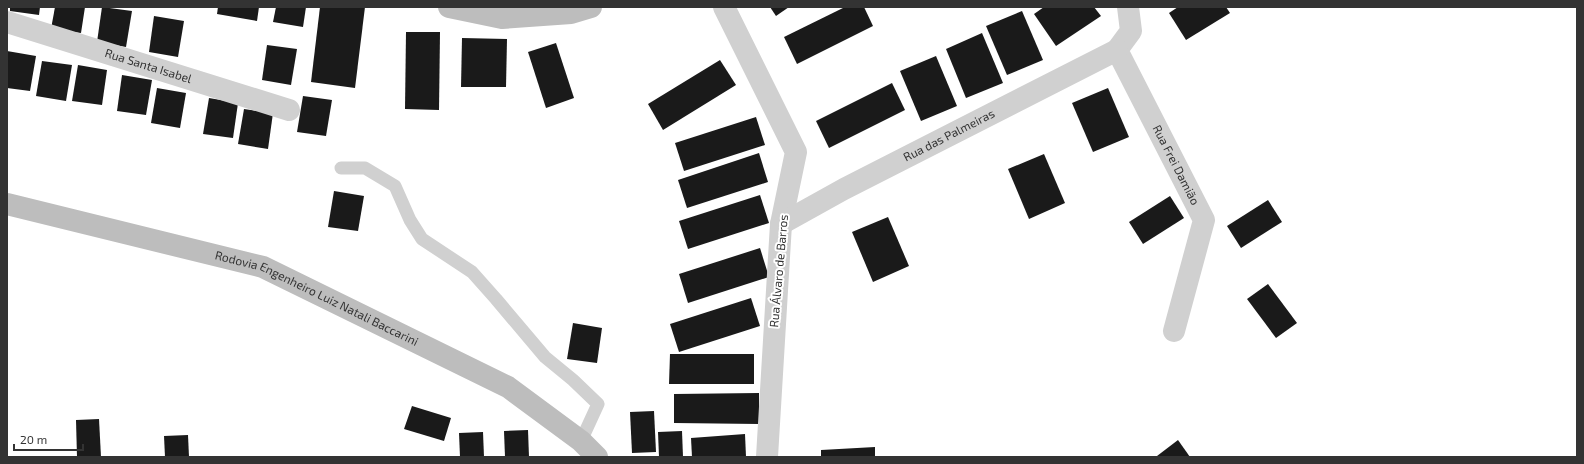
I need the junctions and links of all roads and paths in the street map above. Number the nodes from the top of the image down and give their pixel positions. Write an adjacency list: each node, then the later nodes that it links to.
1 (449, 7): 5 (main road)
2 (591, 7): 5 (main road)
3 (724, 7): 11 (street, Rua Álvaro de Barros)
4 (1128, 7): 7 (street)
5 (500, 13)
6 (7, 22): 8 (street, Rua Santa Isabel)
7 (1117, 50): 11 (street, Rua das Palmeiras); 12 (street, Rua Frei Damião)
8 (289, 110)
9 (341, 168): 13 (lane)
10 (7, 204): 13 (main road, Rodovia Engenheiro Luiz Natali Baccarini)
11 (782, 224): 15 (street, Rua Álvaro de Barros)
12 (1174, 331)
13 (581, 441): 14 (main road, Rodovia Engenheiro Luiz Natali Baccarini)
14 (597, 457)
15 (766, 457)

